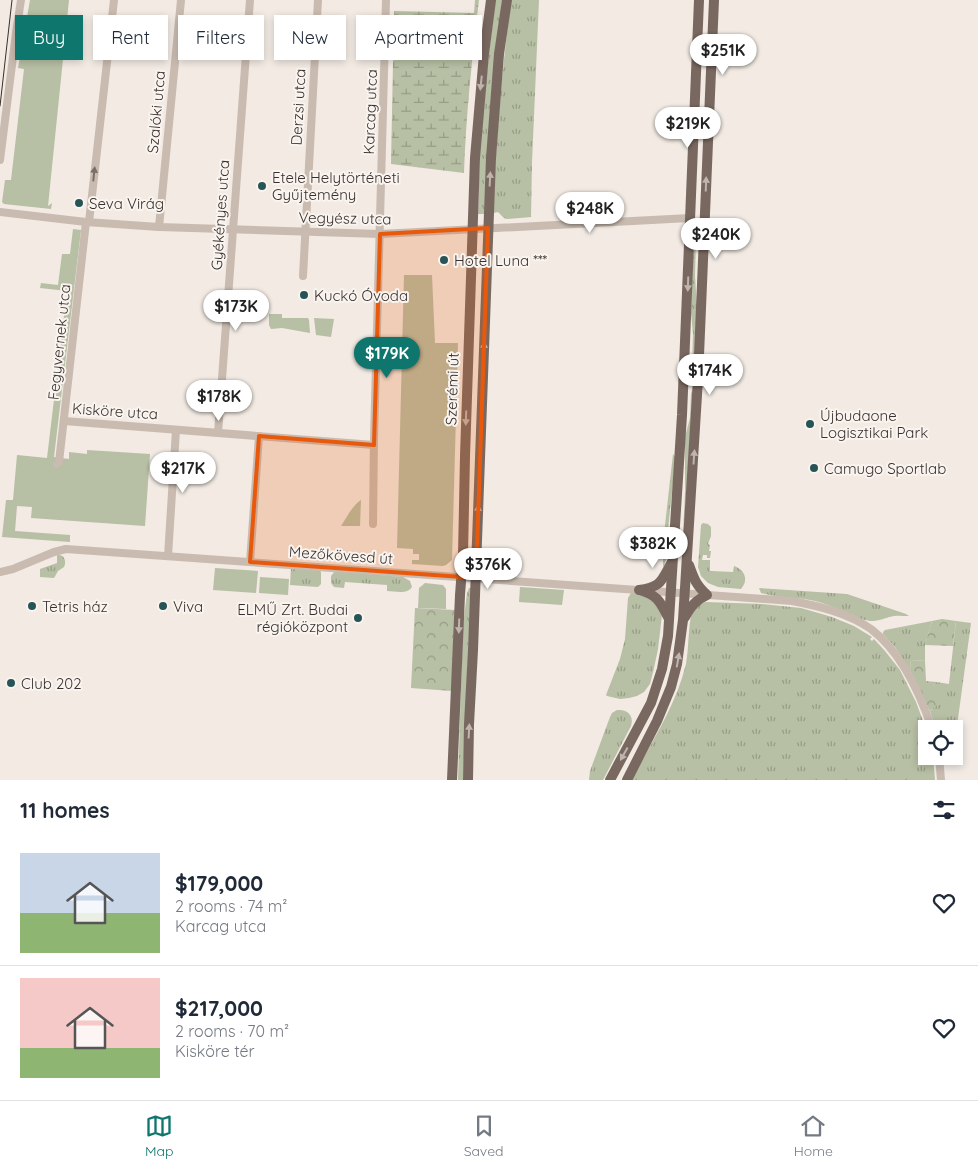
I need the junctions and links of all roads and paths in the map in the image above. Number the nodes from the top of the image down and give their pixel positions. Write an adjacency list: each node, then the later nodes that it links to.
1 (21, 0): 15 (street)
2 (114, 0): 20 (street, Fegyvernek utca, one-way to 2)
3 (180, 0): 21 (street, Szalóki utca)
4 (250, 0): 24 (street, Gyékényes utca)
5 (318, 0): 25 (street, Derzsi utca)
6 (386, 0): 26 (street, Karcag utca)
7 (491, 0): 23 (main road, Szerémi út, one-way to 23)
8 (506, 0): 22 (main road, Szerémi út, one-way to 8)
9 (699, 0): 11 (main road)
10 (714, 0): 12 (main road)
11 (697, 51): 12 (main road); 13 (main road)
12 (712, 52): 14 (main road)
13 (694, 127): 14 (main road); 16 (main road)
14 (708, 151): 16 (main road); 19 (main road, one-way to 14)
15 (0, 160)
16 (692, 168): 18 (main road)
17 (0, 212): 20 (street, Vegyész utca)
18 (690, 218): 19 (main road); 22 (street, Vegyész utca); 28 (main road, one-way to 28)
19 (705, 218): 29 (main road)
20 (88, 222): 21 (street, Vegyész utca); 30 (street, Fegyvernek utca)
21 (159, 227): 24 (street, Vegyész utca)
22 (488, 228): 23 (street, Vegyész utca); 43 (main road, Szerémi út, one-way to 22)
23 (473, 229): 26 (street, Vegyész utca); 42 (main road, Szerémi út, one-way to 42)
24 (232, 230): 25 (street, Vegyész utca); 32 (street, Gyékényes utca)
25 (305, 231): 26 (street, Vegyész utca); 27 (street, Derzsi utca)
26 (380, 234): 34 (street, Karcag utca)
27 (303, 276)
28 (684, 379): 29 (main road); 38 (main road)
29 (698, 379): 39 (main road, one-way to 29)
30 (64, 421): 31 (street, Kisköre utca); 35 (street, Fegyvernek utca)
31 (176, 430): 32 (street, Kisköre utca); 37 (street)
32 (218, 433): 33 (street, Kisköre utca)
33 (259, 436): 34 (street, Kisköre utca); 40 (street)
34 (374, 445): 36 (street, Karcag utca)
35 (57, 464)
36 (373, 524)
37 (168, 556): 40 (street, Mezőkövesd út); 41 (street, Mezőkövesd út)
38 (674, 559): 44 (main road); 45 (main road)
39 (687, 559): 46 (main road); 47 (main road)
40 (250, 562): 42 (street, Mezőkövesd út)
41 (0, 572)
42 (462, 577): 43 (street, Mezőkövesd út); 52 (main road, Szerémi út, one-way to 52)
43 (476, 578): 44 (street, Mezőkövesd út); 53 (main road, Szerémi út, one-way to 43)
44 (639, 590): 45 (street, Mezőkövesd út); 48 (main road)
45 (672, 592): 46 (street, Mezőkövesd út); 48 (main road)
46 (685, 593): 47 (street, Mezőkövesd út); 49 (main road)
47 (707, 595): 49 (main road); 50 (street, Mezőkövesd út)
48 (670, 619): 54 (main road, one-way to 54)
49 (683, 620): 55 (main road, one-way to 49)
50 (929, 720)
51 (940, 765): 56 (street)
52 (452, 780)
53 (468, 780)
54 (610, 780)
55 (627, 780)
56 (941, 780)

